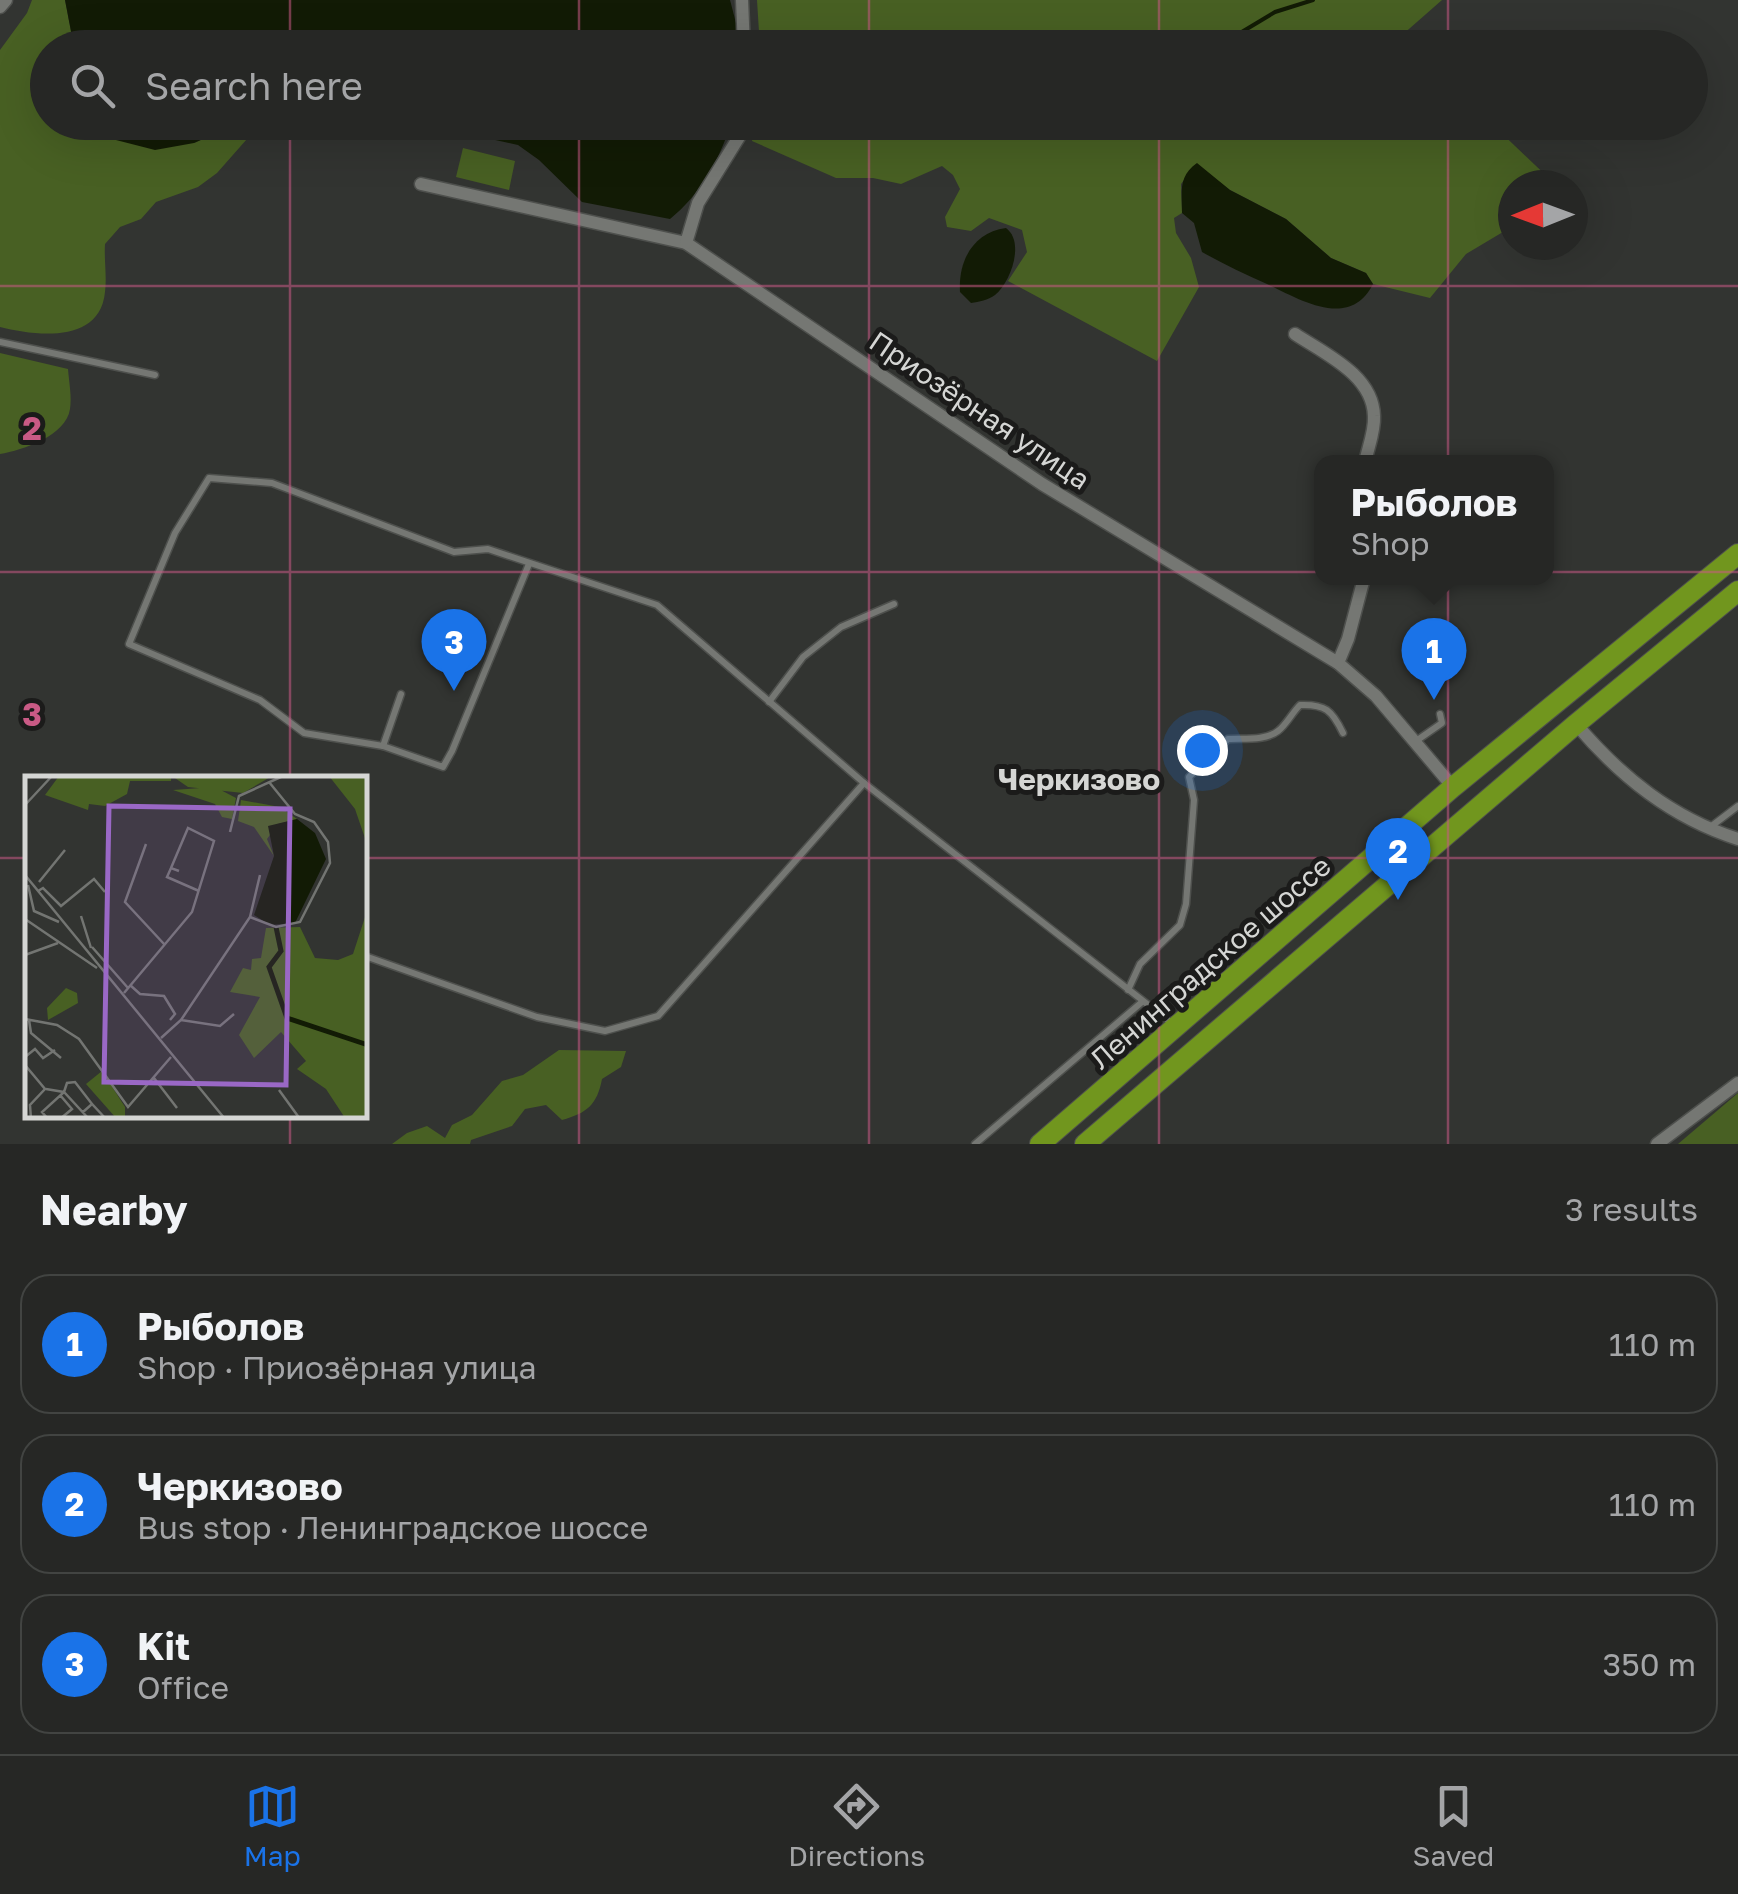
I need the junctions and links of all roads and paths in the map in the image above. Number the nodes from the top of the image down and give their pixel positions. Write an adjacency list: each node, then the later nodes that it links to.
1 (6, 0): 3 (street)
2 (742, 0): 4 (street)
3 (0, 6)
4 (743, 30)
5 (737, 140): 7 (street)
6 (421, 184): 7 (street, Приозёрная улица)
7 (686, 243): 17 (street, Приозёрная улица)
8 (1295, 334): 11 (street)
9 (0, 342): 10 (lane)
10 (156, 375)
11 (1366, 455)
12 (1738, 554): 26 (highway, Ленинградское шоссе)
13 (529, 564): 19 (lane); 24 (lane); 24 (lane)
14 (1362, 585): 17 (street)
15 (1738, 591): 21 (highway, Ленинградское шоссе)
16 (894, 604): 19 (lane)
17 (1338, 663): 23 (street, Приозёрная улица)
18 (401, 694): 24 (lane)
19 (769, 702): 25 (lane)
20 (1440, 714): 23 (lane)
21 (1576, 724): 28 (street); 37 (highway, Ленинградское шоссе)
22 (1342, 733): 31 (lane)
23 (1415, 742): 26 (street, Приозёрная улица)
24 (383, 746)
25 (864, 783): 30 (lane); 31 (lane)
26 (1454, 787): 33 (highway, Ленинградское шоссе)
27 (1738, 806): 28 (lane)
28 (1708, 829): 29 (street)
29 (1738, 838)
30 (368, 957)
31 (1128, 990): 32 (lane)
32 (1142, 1002): 33 (lane); 35 (lane)
33 (1177, 1027): 36 (highway, Ленинградское шоссе)
34 (1738, 1083): 38 (street)
35 (975, 1144)
36 (1040, 1144)
37 (1085, 1144)
38 (1657, 1144)

